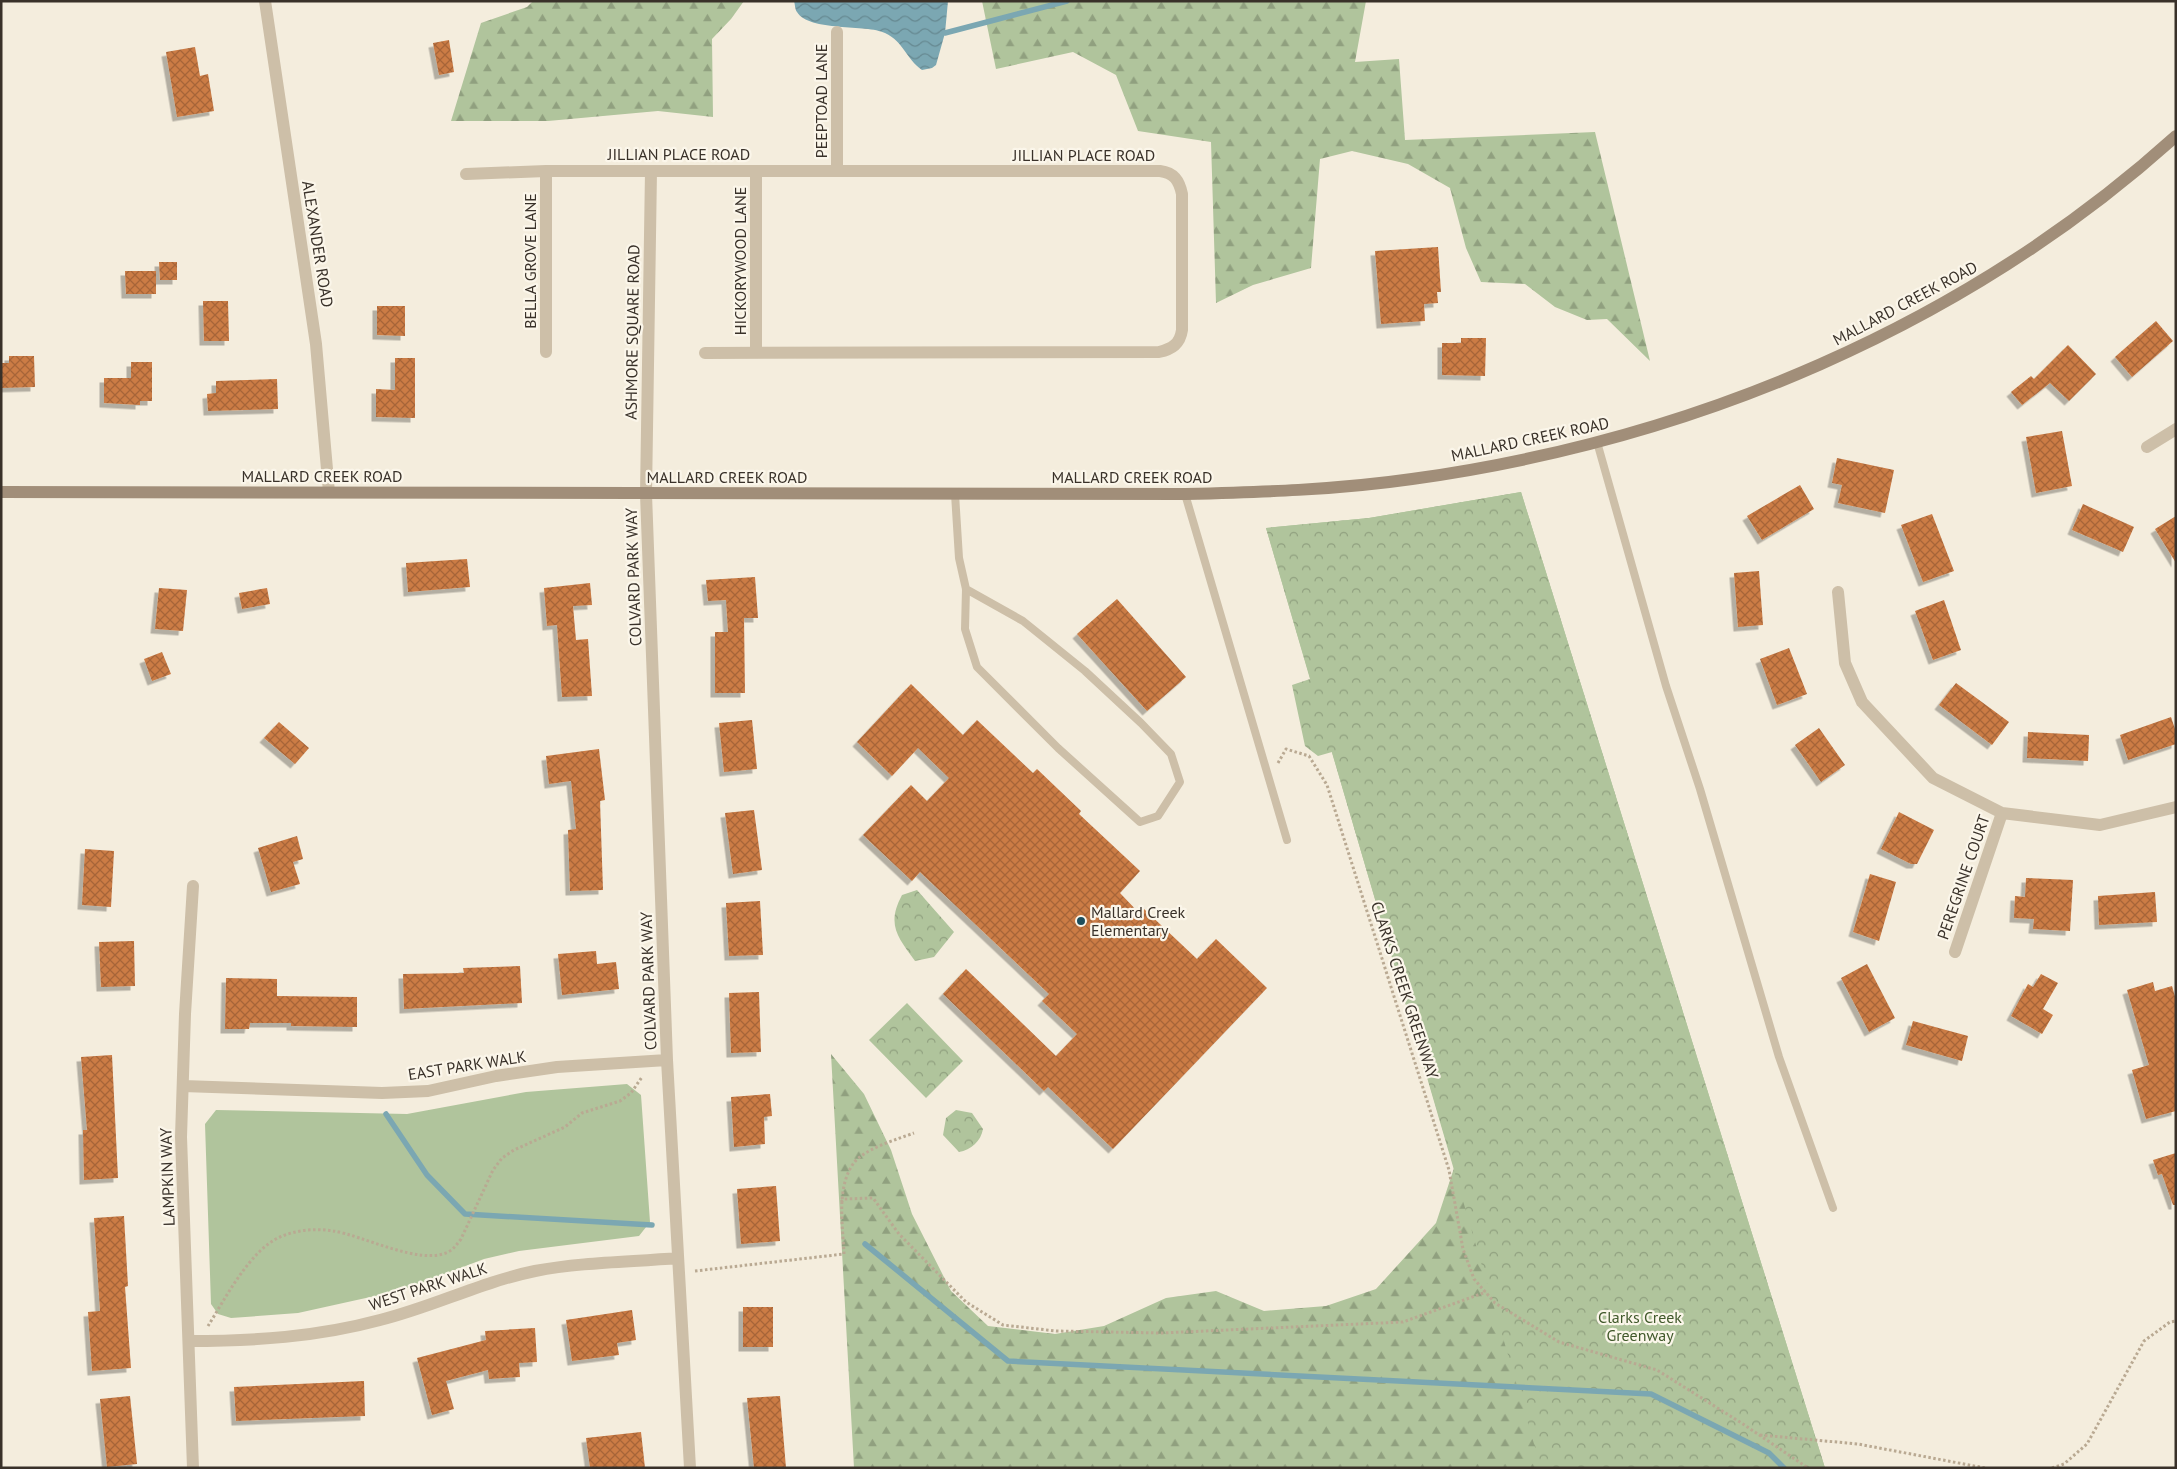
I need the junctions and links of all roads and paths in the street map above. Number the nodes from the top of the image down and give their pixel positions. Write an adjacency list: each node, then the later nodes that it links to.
1 (265, 1): 16 (street, ALEXANDER ROAD)
2 (837, 32): 7 (street, PEEPTOAD LANE)
3 (2176, 136): 13 (main road, MALLARD CREEK ROAD)
4 (546, 171): 5 (street, JILLIAN PLACE ROAD); 8 (street, JILLIAN PLACE ROAD); 9 (street, BELLA GROVE LANE)
5 (651, 171): 6 (street, JILLIAN PLACE ROAD); 17 (street, ASHMORE SQUARE ROAD)
6 (756, 171): 7 (street, JILLIAN PLACE ROAD); 11 (street, HICKORYWOOD LANE)
7 (837, 171): 11 (street, JILLIAN PLACE ROAD)
8 (466, 174)
9 (546, 352)
10 (705, 352): 11 (street, JILLIAN PLACE ROAD)
11 (756, 352)
12 (2176, 429): 14 (street)
13 (1597, 442): 19 (main road, MALLARD CREEK ROAD); 33 (lane)
14 (2146, 447)
15 (1, 492): 16 (main road, MALLARD CREEK ROAD)
16 (329, 492): 17 (main road, MALLARD CREEK ROAD)
17 (646, 494): 18 (main road, MALLARD CREEK ROAD); 28 (street, COLVARD PARK WAY)
18 (955, 494): 19 (main road, MALLARD CREEK ROAD); 20 (lane)
19 (1185, 494): 25 (lane)
20 (966, 589): 20 (lane)
21 (1838, 592): 24 (street)
22 (1276, 766): 36 (path, CLARKS CREEK GREENWAY)
23 (2176, 807): 24 (street)
24 (2002, 813): 27 (street, PEREGRINE COURT)
25 (1286, 840)
26 (193, 886): 30 (street, LAMPKIN WAY)
27 (1955, 952)
28 (667, 1060): 30 (street, EAST PARK WALK); 34 (street, COLVARD PARK WAY)
29 (642, 1077): 38 (path)
30 (183, 1086): 39 (street, LAMPKIN WAY)
31 (914, 1133): 32 (path)
32 (841, 1202): 35 (path); 36 (path)
33 (1833, 1208)
34 (678, 1258): 39 (street, WEST PARK WALK); 43 (street, COLVARD PARK WAY)
35 (689, 1271)
36 (1486, 1292): 40 (path, CLARKS CREEK GREENWAY)
37 (2176, 1321): 47 (path)
38 (206, 1328)
39 (189, 1341): 42 (street, LAMPKIN WAY)
40 (1759, 1435): 41 (path, CLARKS CREEK GREENWAY); 46 (path)
41 (1802, 1464): 44 (path); 45 (path, CLARKS CREEK GREENWAY)
42 (193, 1468)
43 (690, 1468)
44 (1799, 1468)
45 (1808, 1468)
46 (1985, 1468)
47 (2052, 1468)

